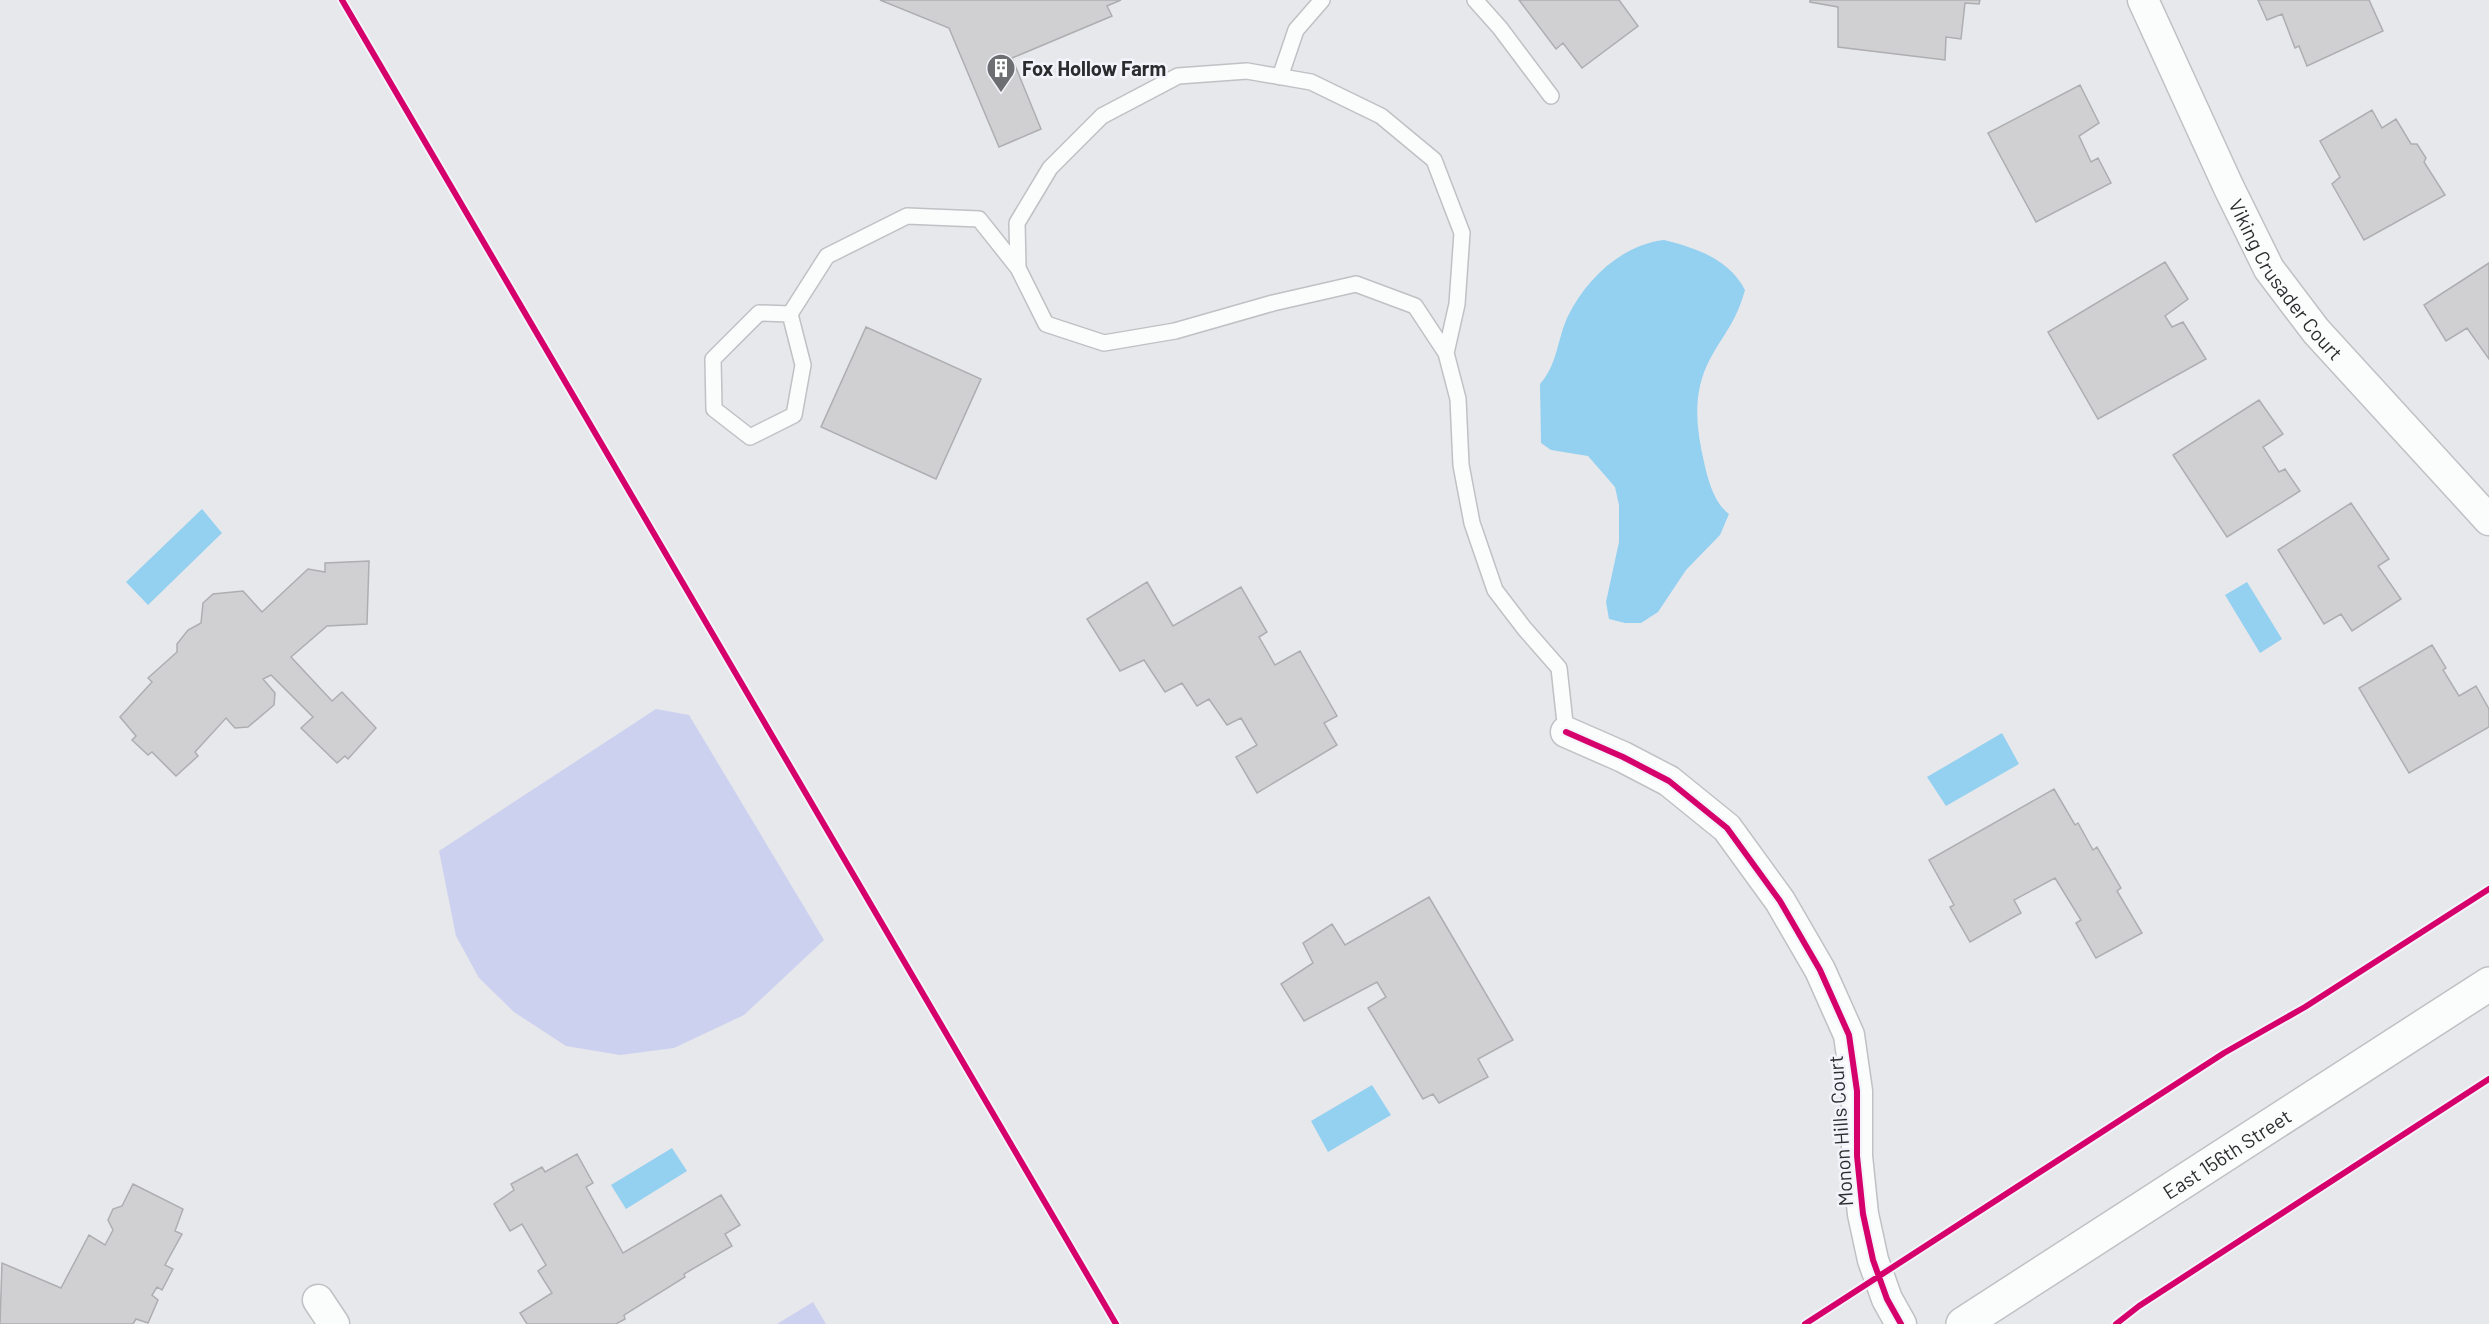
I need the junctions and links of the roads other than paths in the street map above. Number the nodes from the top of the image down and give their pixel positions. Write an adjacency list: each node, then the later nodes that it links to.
1 (1322, 0): 4 (lane)
2 (1475, 0): 5 (lane)
3 (2143, 0): 9 (street, Viking Crusader Court)
4 (1280, 77): 6 (lane); 8 (lane)
5 (1551, 96)
6 (1018, 268): 7 (lane); 8 (lane)
7 (790, 314): 7 (lane)
8 (1446, 353): 10 (lane)
9 (2489, 520)
10 (1566, 732): 12 (street, Monon Hills Court)
11 (2489, 984): 13 (street, East 156th Street)
12 (1901, 1324)
13 (1963, 1324)

